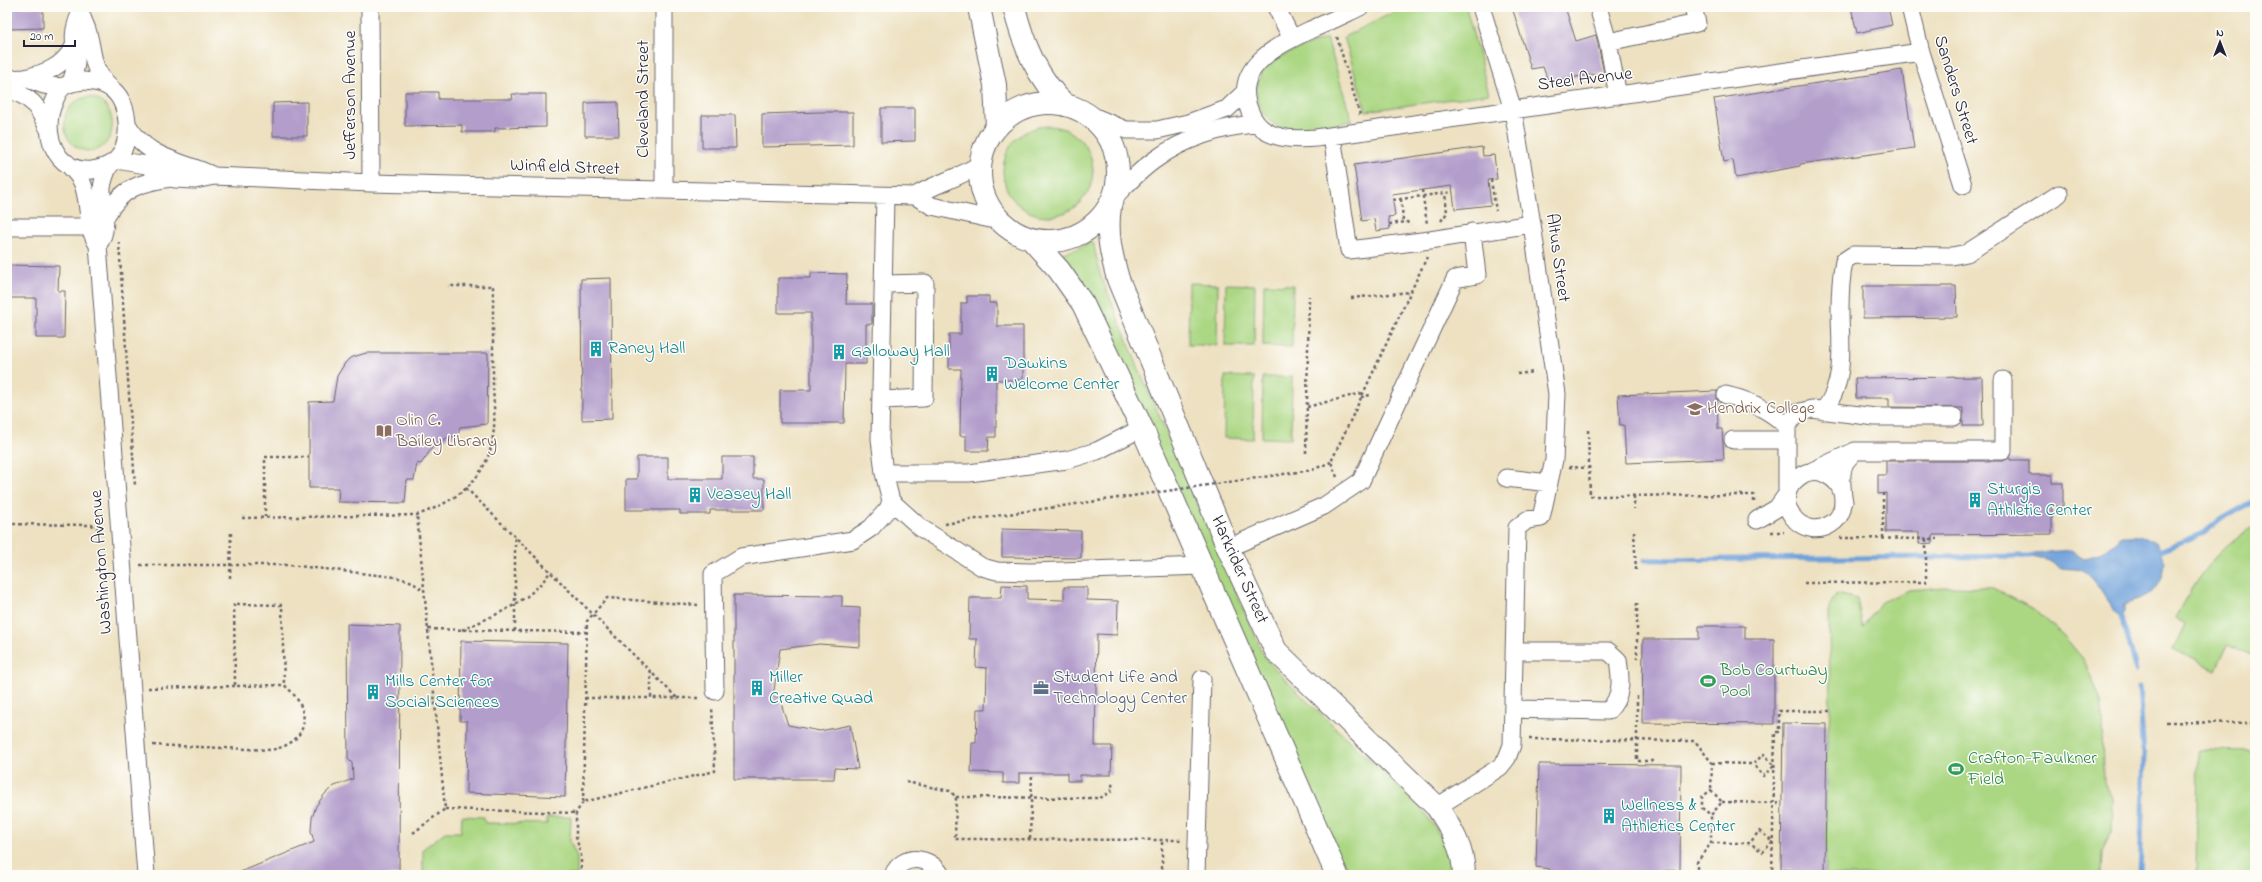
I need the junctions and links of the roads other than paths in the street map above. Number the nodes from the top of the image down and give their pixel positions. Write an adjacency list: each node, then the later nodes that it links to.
1 (370, 7): 35 (street, Jefferson Avenue)
2 (664, 7): 37 (street, Cleveland Street)
3 (979, 7): 27 (main road)
4 (1014, 7): 23 (main road)
5 (1276, 7): 12 (street)
6 (1360, 7): 12 (street)
7 (1481, 7): 24 (street, Altus Street)
8 (1598, 7): 13 (street)
9 (1693, 7): 13 (street)
10 (1910, 7): 15 (street, Sanders Street)
11 (80, 11): 14 (street); 19 (street)
12 (1292, 39): 21 (street)
13 (1608, 42): 22 (street)
14 (73, 48): 17 (street); 18 (street)
15 (1921, 52): 22 (street, Steel Avenue); 36 (street, Sanders Street)
16 (7, 78): 17 (street)
17 (25, 78): 18 (street)
18 (67, 85): 19 (street); 28 (street)
19 (111, 88): 25 (street)
20 (7, 89): 28 (street)
21 (1245, 92): 23 (street); 26 (street)
22 (1618, 96): 24 (street, Steel Avenue)
23 (1074, 108): 27 (main road); 41 (main road)
24 (1513, 110): 29 (street, Steel Avenue); 44 (street, Altus Street)
25 (127, 124): 30 (street); 33 (street, Winfield Street)
26 (1256, 124): 29 (street, Steel Avenue); 41 (street)
27 (998, 127): 32 (main road)
28 (48, 128): 31 (street)
29 (1332, 136): 47 (street)
30 (113, 162): 31 (street); 34 (street, Winfield Street); 42 (street, Washington Avenue)
31 (67, 163): 46 (street, Washington Avenue)
32 (980, 164): 40 (street, Winfield Street); 43 (main road)
33 (214, 176): 34 (street, Winfield Street); 35 (street, Winfield Street)
34 (171, 178): 42 (street, Washington Avenue)
35 (371, 183): 37 (street, Winfield Street)
36 (1963, 185)
37 (664, 190): 39 (street, Winfield Street)
38 (2058, 194): 54 (street)
39 (885, 196): 40 (street, Winfield Street); 50 (street)
40 (915, 196): 43 (street)
41 (1113, 201): 48 (main road); 68 (main road, Harkrider Street)
42 (106, 216): 49 (street, Washington Avenue)
43 (999, 221): 48 (main road)
44 (1532, 224): 47 (street); 63 (street, Altus Street)
45 (7, 227): 46 (street)
46 (90, 227): 49 (street, Washington Avenue)
47 (1472, 232): 68 (street)
48 (1031, 239): 56 (main road, Harkrider Street)
49 (98, 245): 75 (street, Washington Avenue)
50 (884, 284): 53 (street); 53 (street)
51 (2003, 380): 59 (street)
52 (1726, 396): 57 (street)
53 (883, 400): 61 (street)
54 (1822, 410): 55 (street); 57 (street)
55 (1954, 417)
56 (1142, 428): 61 (street); 69 (main road, Harkrider Street)
57 (1787, 433): 58 (street); 64 (street)
58 (1733, 440)
59 (1855, 451): 60 (street); 66 (street)
60 (1812, 471): 64 (street); 66 (street)
61 (884, 473): 65 (street)
62 (1506, 478): 63 (street)
63 (1549, 483): 70 (street, Altus Street)
64 (1787, 494): 67 (street); 67 (street)
65 (891, 501): 69 (street); 72 (street)
66 (1844, 502): 67 (street)
67 (1801, 525)
68 (1228, 548): 74 (main road, Harkrider Street)
69 (1203, 566): 79 (main road, Harkrider Street)
70 (1514, 651): 73 (street); 73 (street)
71 (1202, 680): 78 (street)
72 (709, 698)
73 (1513, 709): 74 (street)
74 (1437, 807): 80 (main road, Harkrider Street)
75 (146, 875)
76 (892, 875): 77 (street)
77 (941, 875)
78 (1196, 875)
79 (1338, 875)
80 (1464, 875)

